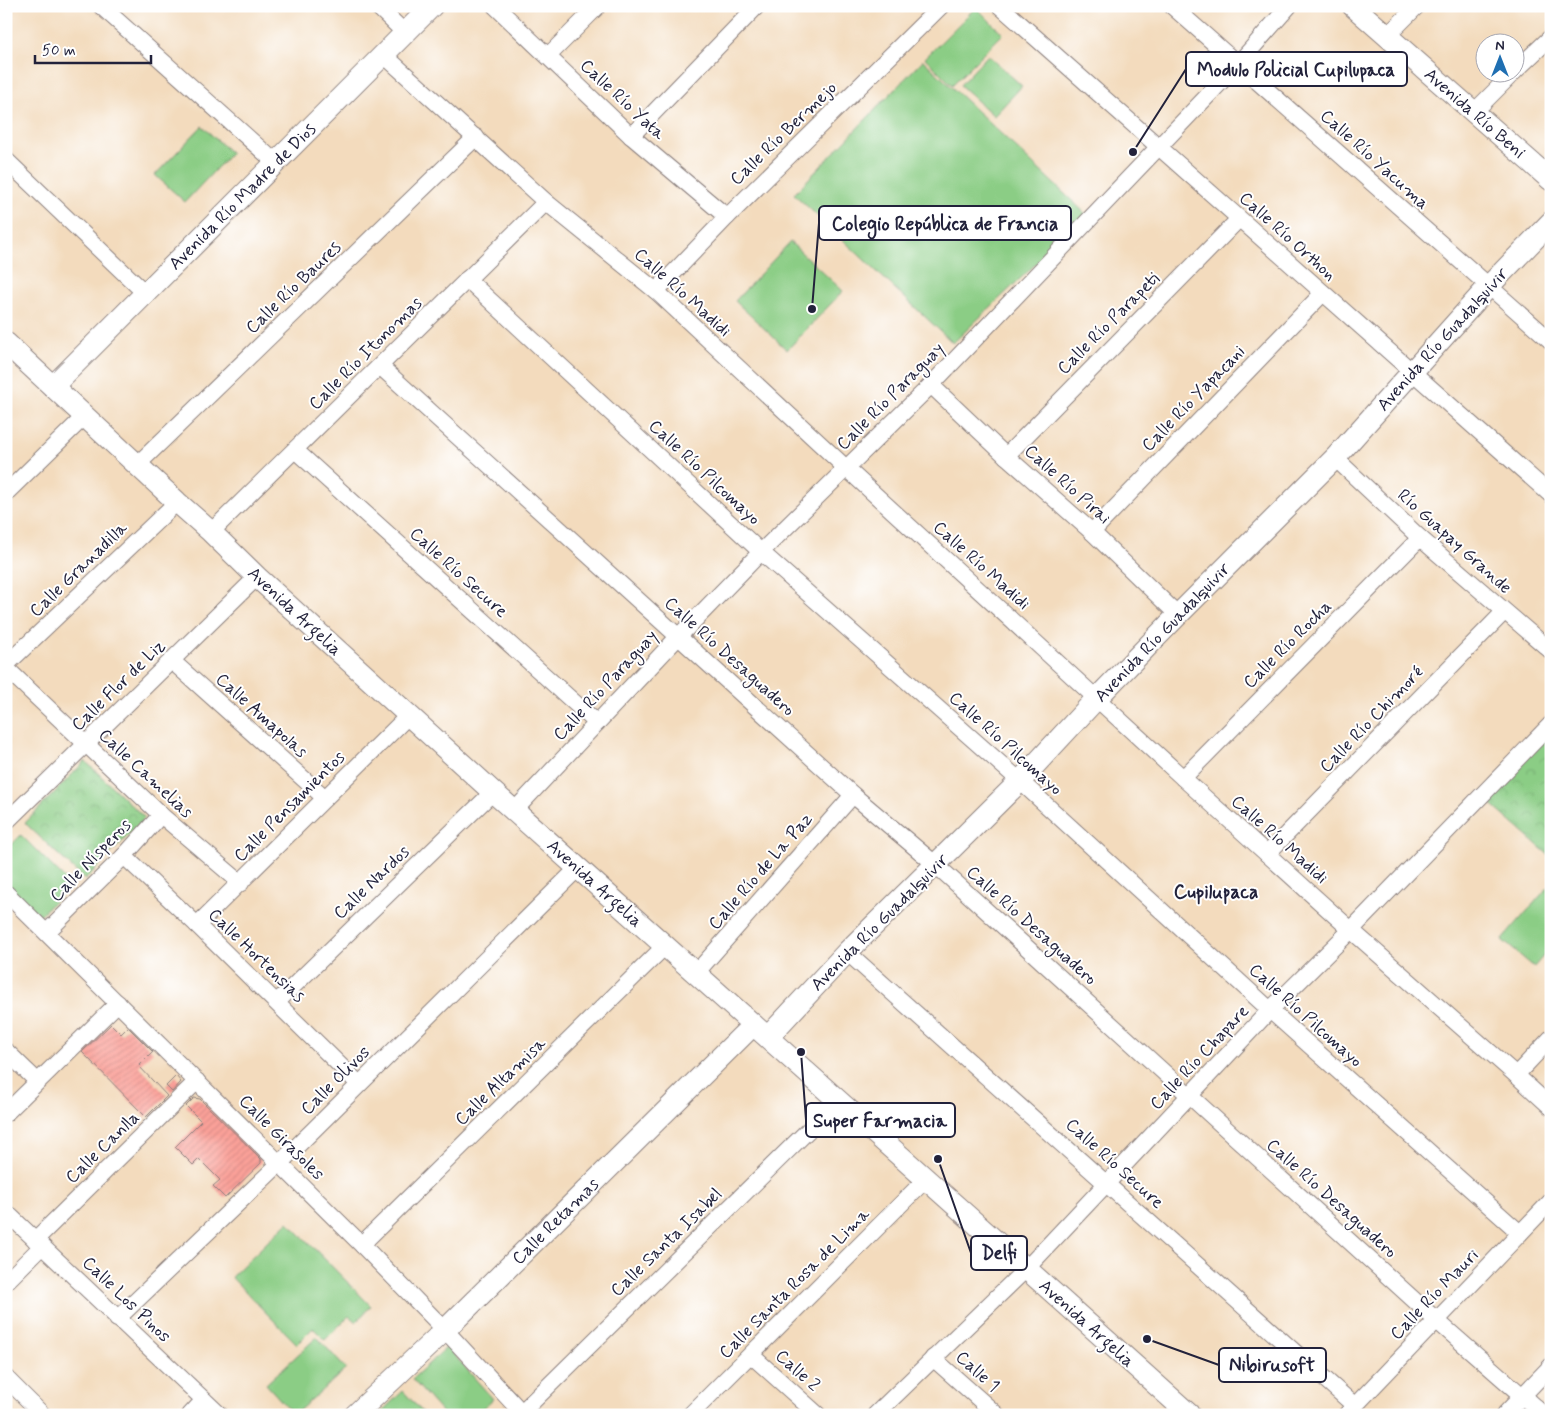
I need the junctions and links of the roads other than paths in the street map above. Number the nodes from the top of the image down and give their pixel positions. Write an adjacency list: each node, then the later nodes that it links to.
1 (101, 6): 26 (street)
2 (377, 6): 13 (street)
3 (432, 6): 13 (street, Avenida Río Madre de Dios)
4 (495, 6): 17 (street, Calle Río Yata)
5 (598, 6): 17 (street)
6 (757, 6): 22 (street)
7 (941, 6): 29 (street, Calle Río Bermejo)
8 (1000, 6): 24 (street, Calle Río Orthon)
9 (1172, 6): 19 (street, Calle Río Yacuma)
10 (1289, 6): 19 (street, Calle Río Paraguay)
11 (1353, 6): 14 (street, Avenida Río Beni)
12 (1417, 6): 14 (street)
13 (406, 34): 16 (street, Avenida Río Madre de Dios)
14 (1387, 36): 21 (street, Avenida Río Beni)
15 (1551, 37): 18 (street)
16 (384, 55): 23 (street, Calle Río Madidi); 26 (street, Avenida Río Madre de Dios)
17 (548, 56): 22 (street, Calle Río Yata)
18 (1524, 63)
19 (1238, 64): 24 (street, Calle Río Paraguay); 33 (street, Calle Río Yacuma)
20 (1504, 82): 21 (street)
21 (1474, 112): 27 (street, Avenida Río Beni)
22 (631, 136): 29 (street, Calle Río Yata)
23 (476, 137): 28 (street, Calle Río Madidi); 47 (street, Calle Río Baures)
24 (1158, 147): 30 (street, Calle Río Orthon); 41 (street, Calle Río Paraguay)
25 (6, 160): 35 (street)
26 (275, 162): 35 (street, Avenida Río Madre de Dios)
27 (1551, 180)
28 (546, 202): 32 (street, Calle Río Itonomas); 34 (street, Calle Río Madidi)
29 (727, 217): 34 (street, Calle Río Bermejo)
30 (1239, 219): 36 (street, Calle Río Orthon); 45 (street, Calle Río Parapeti)
31 (1551, 222): 33 (street, Avenida Río Guadalquivir)
32 (467, 279): 39 (street, Calle Río Itonomas); 55 (street, Calle Río Pilcomayo)
33 (1488, 286): 37 (street, Calle Río Yacuma); 40 (street, Avenida Río Guadalquivir)
34 (656, 291): 48 (street, Calle Río Madidi)
35 (145, 293): 42 (street, Avenida Río Madre de Dios)
36 (1322, 293): 40 (street, Calle Río Orthon); 53 (street, Calle Río Yapacani)
37 (1551, 341)
38 (6, 344): 42 (street, Avenida Argelia)
39 (381, 367): 44 (street, Calle Río Itonomas); 59 (street, Calle Río Desaguadero)
40 (1411, 372): 46 (street, Avenida Río Guadalquivir); 50 (street, Calle Río Orthon)
41 (931, 385): 45 (street, Calle Río Pirai); 48 (street, Calle Río Paraguay)
42 (52, 386): 43 (street, Avenida Argelia)
43 (85, 416): 47 (street, Avenida Argelia); 49 (street)
44 (295, 450): 52 (street, Calle Río Itonomas); 65 (street, Calle Río Secure)
45 (1006, 456): 53 (street, Calle Río Pirai)
46 (1335, 458): 54 (street, Río Guapay Grande); 58 (street, Avenida Río Guadalquivir)
47 (138, 464): 51 (street, Avenida Argelia)
48 (846, 468): 55 (street, Calle Río Paraguay); 63 (street, Calle Río Madidi)
49 (6, 492)
50 (1551, 495)
51 (176, 502): 52 (street, Avenida Argelia); 62 (street, Calle Granadilla)
52 (211, 532): 56 (street, Avenida Argelia)
53 (1092, 532): 58 (street, Calle Río Pirai)
54 (1420, 538): 57 (street, Río Guapay Grande); 68 (street, Calle Río Rocha)
55 (761, 552): 59 (street, Calle Río Paraguay); 69 (street, Calle Río Pilcomayo)
56 (257, 577): 61 (street, Calle Flor de Liz); 64 (street, Avenida Argelia)
57 (1504, 612): 60 (street, Río Guapay Grande); 76 (street, Calle Río Chimoré)
58 (1178, 615): 63 (street, Avenida Río Guadalquivir)
59 (679, 636): 65 (street, Calle Río Paraguay); 71 (street, Calle Río Desaguadero)
60 (1551, 651)
61 (172, 661): 67 (street, Calle Flor de Liz); 72 (street, Calle Amapolas)
62 (6, 666): 67 (street, Calle Camelias)
63 (1097, 698): 68 (street, Calle Río Madidi); 69 (street, Avenida Río Guadalquivir)
64 (408, 716): 70 (street, Avenida Argelia); 72 (street, Calle Pensamientos)
65 (597, 723): 73 (street, Calle Río Paraguay)
66 (1551, 724): 83 (street, Calle Río Chapare)
67 (85, 744): 74 (street, Calle Camelias); 75 (street, Calle Flor de Liz)
68 (1183, 778): 76 (street, Calle Río Madidi)
69 (1020, 781): 78 (street, Avenida Río Guadalquivir); 90 (street, Calle Río Pilcomayo)
70 (493, 792): 73 (street, Avenida Argelia); 88 (street, Calle Nardos)
71 (854, 795): 78 (street, Calle Río Desaguadero); 87 (street, Calle Río de La Paz)
72 (325, 798): 80 (street, Calle Pensamientos)
73 (514, 811): 79 (street, Avenida Argelia)
74 (161, 815): 77 (street, Calle Nísperos); 80 (street, Calle Camelias)
75 (6, 822)
76 (1267, 854): 83 (street, Calle Río Madidi)
77 (124, 856): 82 (street, Calle Hortensias); 84 (street, Calle Nísperos)
78 (935, 864): 86 (street, Avenida Río Guadalquivir); 98 (street, Calle Río Desaguadero)
79 (578, 868): 85 (street, Avenida Argelia); 97 (street, Calle Olivos)
80 (241, 883): 82 (street, Calle Pensamientos)
81 (6, 893): 84 (street, Calle Girasoles)
82 (198, 925): 88 (street, Calle Hortensias)
83 (1351, 930): 90 (street, Calle Río Chapare); 94 (street, Calle Río Madidi)
84 (47, 932): 89 (street, Calle Girasoles)
85 (665, 946): 87 (street, Avenida Argelia); 109 (street, Calle Altamisa)
86 (847, 952): 91 (street, Avenida Río Guadalquivir); 104 (street, Calle Río Secure)
87 (696, 974): 91 (street, Avenida Argelia)
88 (277, 1002): 97 (street, Calle Hortensias)
89 (118, 1003): 95 (street); 96 (street, Calle Girasoles)
90 (1270, 1010): 98 (street, Calle Río Chapare); 107 (street, Calle Río Pilcomayo)
91 (760, 1031): 99 (street, Avenida Argelia); 114 (street, Calle Retamas)
92 (1551, 1038): 94 (street)
93 (6, 1051): 95 (street)
94 (1516, 1075): 100 (street, Calle Río Madidi)
95 (37, 1081): 101 (street)
96 (197, 1081): 102 (street, Calle Girasoles); 108 (street, Calle Canlla)
97 (359, 1084): 102 (street, Calle Olivos)
98 (1190, 1096): 104 (street, Calle Río Chapare); 113 (street, Calle Río Desaguadero)
99 (839, 1100): 103 (street, Avenida Argelia); 122 (street, Calle Santa Isabel)
100 (1551, 1107)
101 (6, 1113)
102 (280, 1163): 109 (street, Calle Girasoles); 112 (street, Calle Olivos)
103 (926, 1179): 110 (street, Avenida Argelia); 115 (street, Calle Santa Rosa de Lima)
104 (1108, 1184): 110 (street, Calle Río Chapare); 121 (street, Calle Río Secure)
105 (1551, 1201): 107 (street, Calle Río Mauri)
106 (6, 1212): 108 (street, Calle Los Pinos)
107 (1520, 1233): 113 (street, Calle Río Mauri)
108 (39, 1243): 111 (street, Calle Canlla); 112 (street, Calle Los Pinos)
109 (363, 1246): 114 (street, Calle Girasoles)
110 (1026, 1269): 116 (street, Calle Río Chapare); 131 (street, Avenida Argelia)
111 (6, 1282)
112 (117, 1318): 120 (street, Calle Los Pinos)
113 (1436, 1320): 119 (street, Calle Río Desaguadero); 121 (street, Calle Río Mauri)
114 (445, 1330): 122 (street, Calle Girasoles); 126 (street, Calle Retamas)
115 (751, 1355): 127 (street, Calle Santa Rosa de Lima); 128 (street, Calle 2)
116 (933, 1358): 129 (street, Calle Río Chapare); 130 (street, Calle 1)
117 (1551, 1366): 119 (street)
118 (6, 1378): 123 (street)
119 (1523, 1395): 132 (street); 133 (street, Calle Río Desaguadero)
120 (204, 1400): 124 (street); 125 (street, Calle Los Pinos)
121 (1351, 1410)
122 (523, 1413)
123 (43, 1415)
124 (190, 1415)
125 (220, 1415)
126 (355, 1415)
127 (690, 1415)
128 (818, 1415)
129 (875, 1415)
130 (997, 1415)
131 (1190, 1415)
132 (1504, 1415)
133 (1544, 1415)

